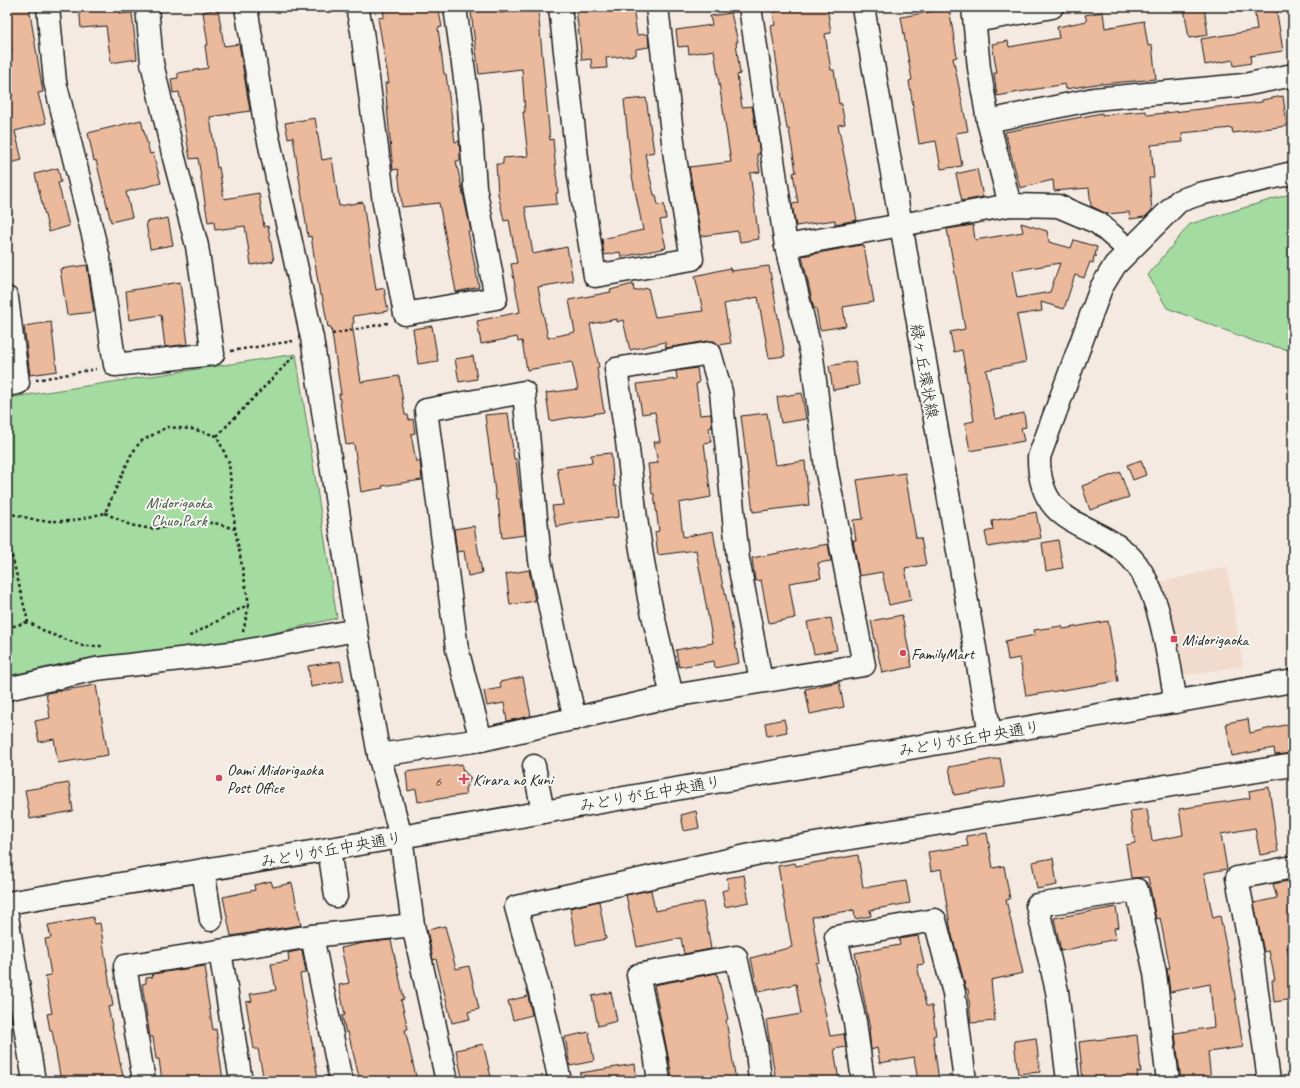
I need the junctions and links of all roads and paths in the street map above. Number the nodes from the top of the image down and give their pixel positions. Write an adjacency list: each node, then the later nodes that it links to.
1 (48, 7): 23 (street)
2 (147, 7): 22 (street)
3 (246, 7): 21 (street)
4 (357, 7): 20 (street)
5 (455, 7): 20 (street)
6 (560, 7): 7 (street)
7 (656, 7)
8 (750, 7): 17 (street)
9 (863, 7): 16 (street, 緑ヶ丘環状線)
10 (1052, 7): 11 (street)
11 (974, 14): 13 (street)
12 (1293, 75): 13 (street)
13 (988, 121): 15 (street)
14 (1293, 174): 18 (street)
15 (1010, 205): 16 (street); 18 (street)
16 (900, 225): 17 (street); 45 (street, 緑ヶ丘環状線)
17 (786, 246): 39 (street)
18 (1129, 250): 43 (street)
19 (7, 298): 24 (street)
20 (405, 314): 21 (path)
21 (312, 338): 22 (path); 25 (path); 35 (street)
22 (213, 354): 23 (street)
23 (115, 365): 24 (path)
24 (12, 384)
25 (217, 436): 27 (path); 28 (path)
26 (7, 513): 27 (path)
27 (105, 513): 28 (path)
28 (235, 529): 32 (path)
29 (7, 545): 30 (path)
30 (11, 552): 31 (path); 33 (path)
31 (7, 553)
32 (249, 604): 36 (path); 38 (path)
33 (28, 622): 34 (path); 37 (path)
34 (7, 628)
35 (356, 630): 38 (street); 47 (street)
36 (181, 638)
37 (106, 646)
38 (239, 652): 41 (street)
39 (761, 681): 42 (street); 42 (street)
40 (1293, 681): 43 (street, みどりが丘中央通り)
41 (7, 689)
42 (672, 696): 44 (street)
43 (1176, 702): 45 (street, みどりが丘中央通り)
44 (575, 719): 46 (street); 46 (street)
45 (990, 734): 50 (street, みどりが丘中央通り)
46 (481, 740): 47 (street)
47 (379, 754): 51 (street)
48 (1293, 765): 67 (street)
49 (534, 766): 50 (street)
50 (543, 812): 51 (street, みどりが丘中央通り)
51 (401, 837): 52 (street, みどりが丘中央通り); 59 (street)
52 (329, 849): 54 (street, みどりが丘中央通り); 55 (street)
53 (1293, 867): 74 (street)
54 (203, 870): 56 (street, みどりが丘中央通り); 58 (street)
55 (336, 896)
56 (7, 903)
57 (7, 916): 62 (street)
58 (211, 920)
59 (413, 925): 60 (street); 66 (street)
60 (312, 936): 61 (street); 65 (street)
61 (220, 951): 63 (street); 64 (street)
62 (34, 1081)
63 (144, 1081)
64 (241, 1081)
65 (341, 1081)
66 (447, 1081)
67 (560, 1081)
68 (659, 1081): 69 (street)
69 (760, 1081)
70 (863, 1081): 71 (street)
71 (965, 1081)
72 (1068, 1081): 73 (street)
73 (1168, 1081)
74 (1269, 1081)

